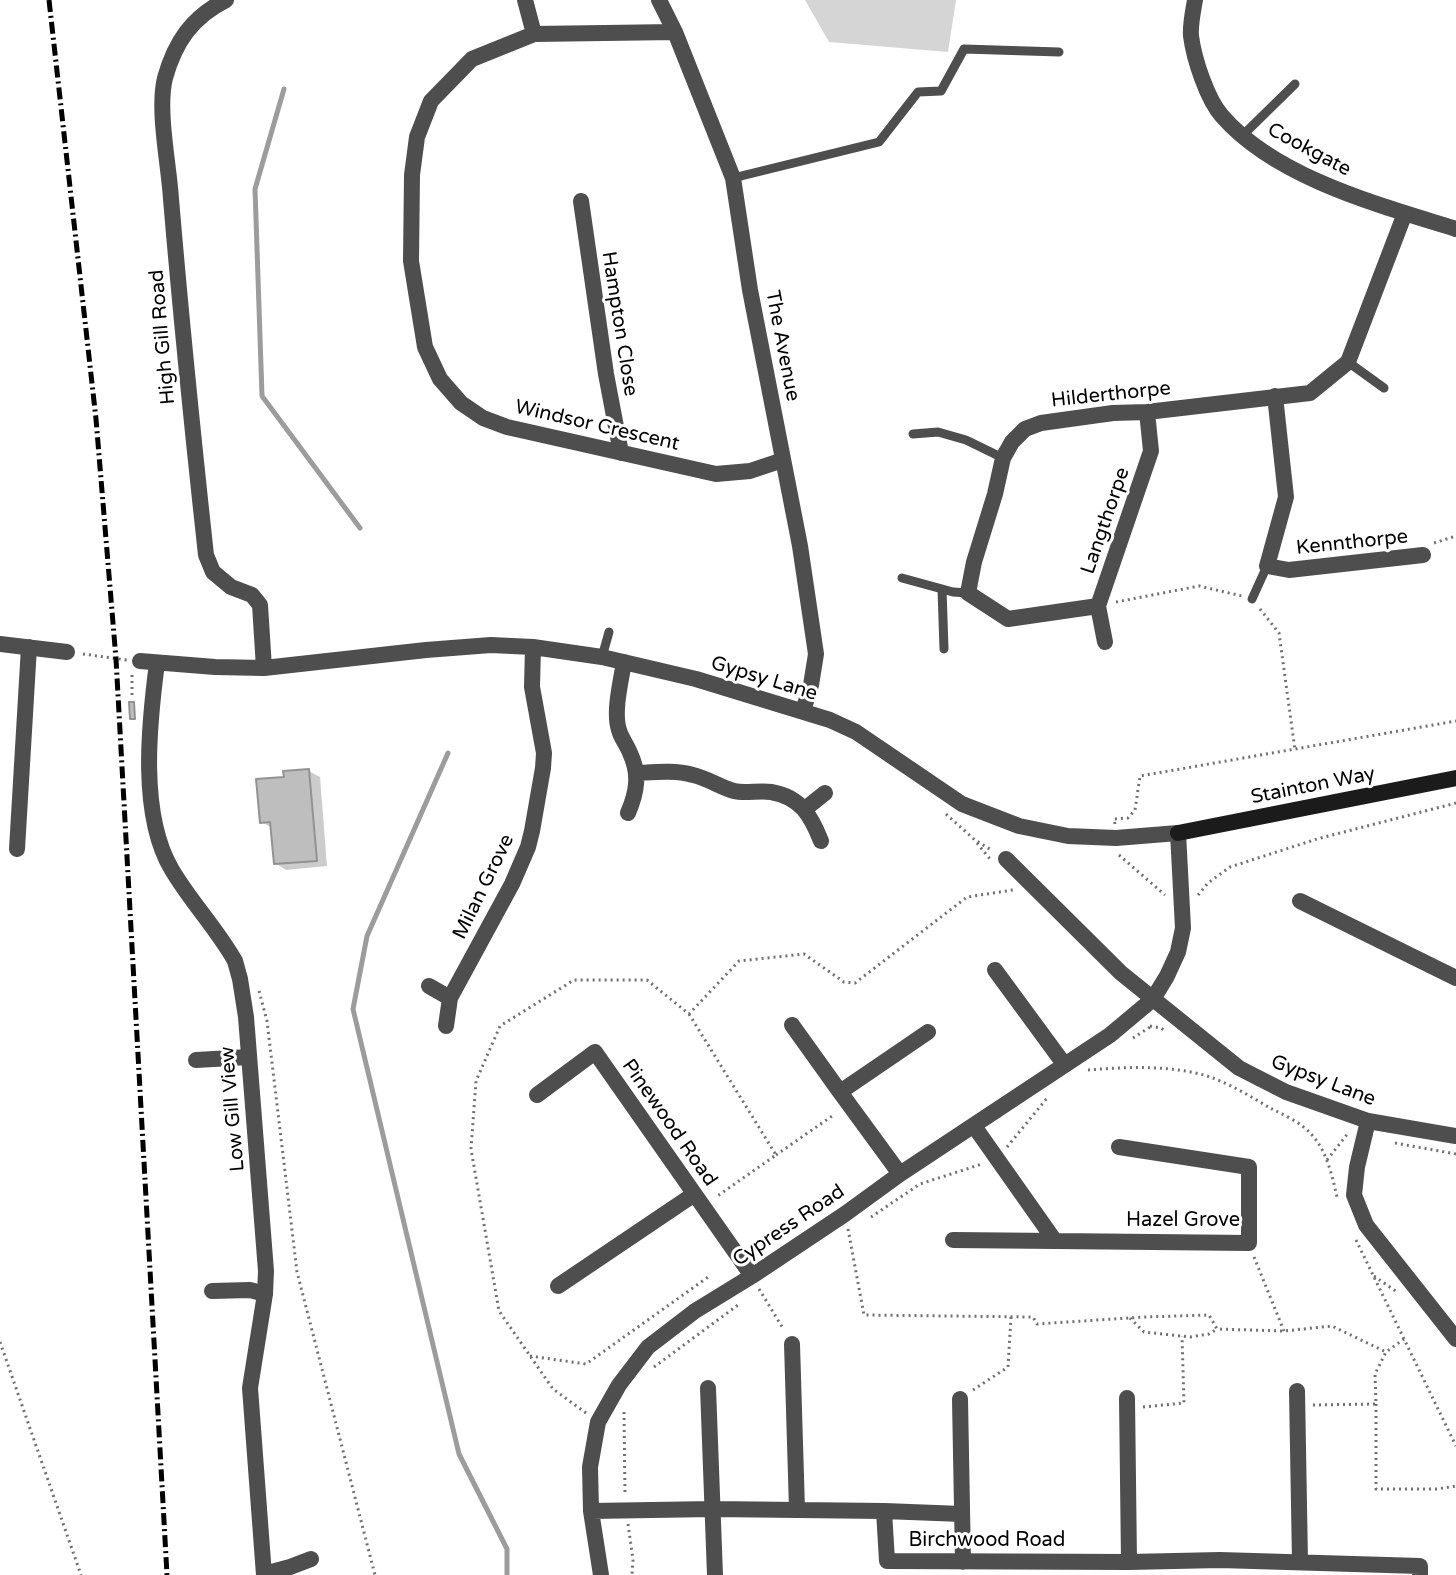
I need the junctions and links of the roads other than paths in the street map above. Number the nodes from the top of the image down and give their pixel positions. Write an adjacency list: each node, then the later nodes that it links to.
1 (525, 0): 6 (street)
2 (659, 0): 5 (street, The Avenue)
3 (1195, 0): 9 (street, Cookgate)
4 (218, 2): 39 (street, High Gill Road)
5 (675, 32): 6 (street, Windsor Crescent); 10 (street, The Avenue)
6 (534, 34): 19 (street, Windsor Crescent)
7 (1059, 52): 10 (lane)
8 (1295, 84): 9 (lane)
9 (1243, 135): 12 (street, Cookgate)
10 (733, 178): 21 (street, The Avenue)
11 (581, 201): 19 (street, Hampton Close)
12 (1405, 213): 13 (street, Cookgate); 14 (street, Hilderthorpe)
13 (1456, 229)
14 (1348, 362): 15 (lane); 16 (street, Hilderthorpe)
15 (1384, 388)
16 (1275, 396): 17 (street, Hilderthorpe); 23 (street, Kennthorpe)
17 (1147, 412): 20 (street, Hilderthorpe); 28 (street, Langthorpe)
18 (913, 434): 20 (lane)
19 (621, 453): 21 (street, Windsor Crescent)
20 (1003, 458): 26 (street, Hilderthorpe)
21 (783, 460): 41 (street, The Avenue)
22 (1423, 555): 23 (street, Kennthorpe)
23 (1267, 566): 27 (lane)
24 (902, 578): 25 (lane)
25 (942, 589): 26 (lane); 34 (lane)
26 (968, 593): 28 (street)
27 (1252, 599)
28 (1098, 606): 30 (street, Langthorpe)
29 (609, 632): 36 (lane)
30 (1105, 642)
31 (0, 644): 32 (street)
32 (29, 647): 35 (street); 49 (street)
33 (533, 647): 36 (street, Gypsy Lane); 39 (street, Gypsy Lane); 55 (street, Milan Grove)
34 (944, 649)
35 (67, 652)
36 (602, 657): 38 (street, Gypsy Lane)
37 (136, 661): 40 (street, Gypsy Lane)
38 (624, 662): 41 (street, Gypsy Lane); 42 (street)
39 (264, 668): 40 (street, Gypsy Lane)
40 (156, 670): 60 (street, Low Gill View)
41 (803, 711): 47 (street, Gypsy Lane)
42 (638, 773): 45 (street); 46 (street)
43 (1456, 778): 47 (street, Stainton Way)
44 (825, 793): 45 (street)
45 (805, 809): 48 (street)
46 (628, 813)
47 (1178, 833): 56 (street)
48 (821, 841)
49 (17, 849)
50 (1006, 859): 56 (street, Gypsy Lane)
51 (1300, 901): 53 (street)
52 (995, 970): 62 (street)
53 (1456, 978)
54 (429, 986): 55 (street)
55 (450, 998): 58 (street, Milan Grove)
56 (1153, 999): 62 (street, Cypress Road); 66 (street, Gypsy Lane)
57 (792, 1025): 64 (street)
58 (446, 1026)
59 (928, 1032): 64 (street)
60 (249, 1057): 61 (street); 76 (street, Low Gill View)
61 (196, 1060)
62 (1064, 1064): 65 (street, Cypress Road)
63 (537, 1095): 70 (street, Pinewood Road)
64 (844, 1098): 69 (street)
65 (974, 1126): 69 (street, Cypress Road); 72 (street)
66 (1366, 1130): 67 (street, Gypsy Lane); 77 (street)
67 (1456, 1136)
68 (1119, 1147): 72 (street, Hazel Grove)
69 (900, 1174): 73 (street, Cypress Road)
70 (698, 1200): 73 (street, Pinewood Road); 74 (street)
71 (953, 1240): 72 (street, Hazel Grove)
72 (1055, 1241)
73 (752, 1276): 85 (street, Cypress Road)
74 (558, 1286)
75 (212, 1291): 76 (street)
76 (265, 1294): 95 (street, Low Gill View)
77 (1453, 1328)
78 (792, 1344): 84 (street)
79 (708, 1388): 83 (street)
80 (1297, 1398): 91 (street)
81 (960, 1399): 87 (street)
82 (1127, 1403): 90 (street)
83 (713, 1509): 84 (street); 85 (street); 97 (street)
84 (797, 1509): 86 (street)
85 (591, 1511): 96 (street, Cypress Road)
86 (884, 1511): 87 (street); 92 (street, Birchwood Road)
87 (962, 1514): 89 (street)
88 (311, 1559): 95 (street)
89 (963, 1562): 92 (street, Birchwood Road); 93 (street, Birchwood Road)
90 (1129, 1562): 93 (street, Birchwood Road); 94 (street, Birchwood Road)
91 (1300, 1562): 94 (street, Birchwood Road); 98 (street, Birchwood Road)
92 (887, 1568)
93 (1045, 1568)
94 (1220, 1568)
95 (264, 1574)
96 (601, 1575)
97 (715, 1575)
98 (1420, 1575)

